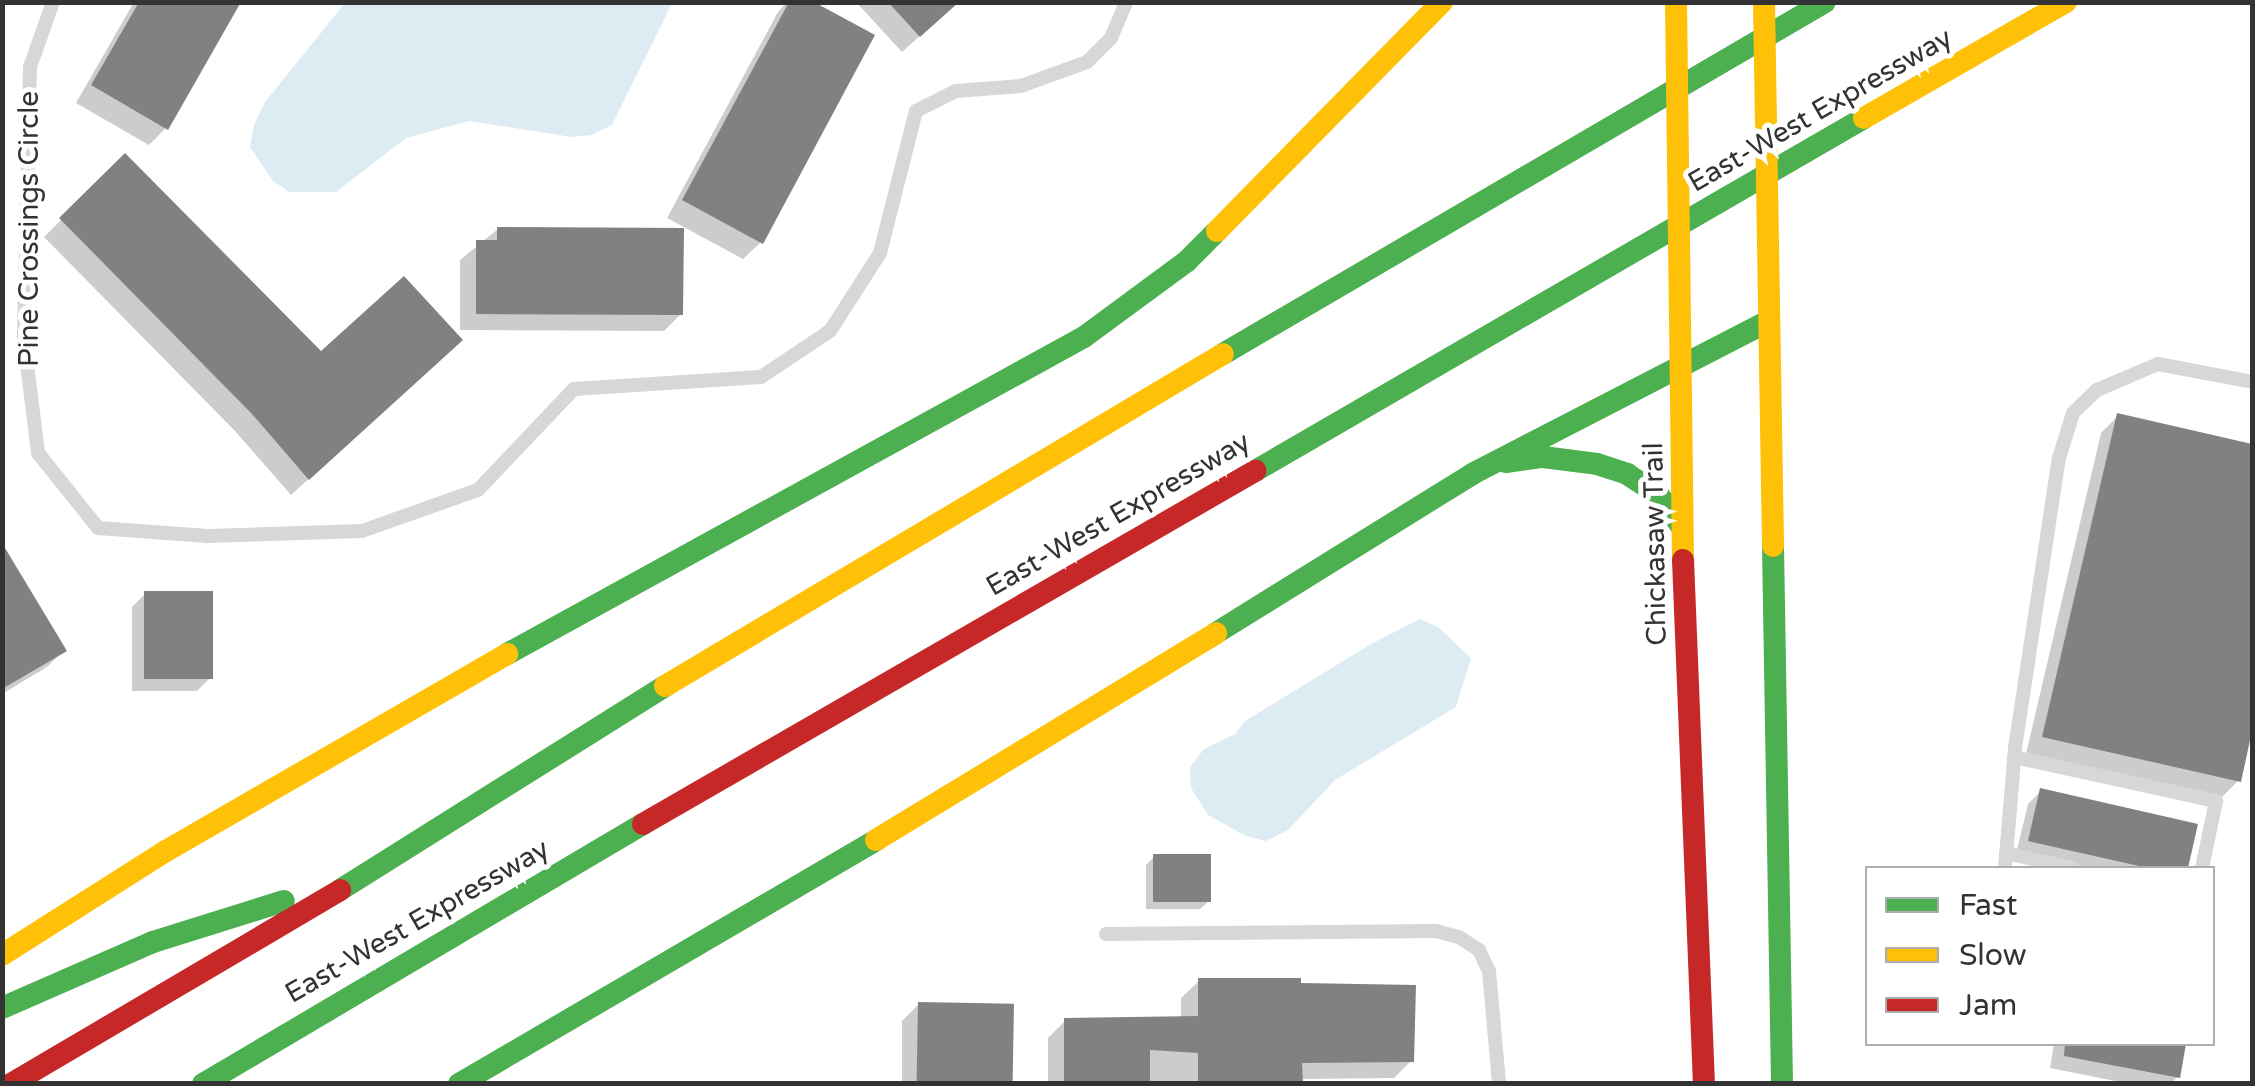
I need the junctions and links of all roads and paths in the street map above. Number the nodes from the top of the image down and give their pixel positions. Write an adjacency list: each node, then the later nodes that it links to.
1 (53, 2): 2 (lane, Pine Crossings Circle)
2 (1126, 2)
3 (1442, 2): 19 (main road)
4 (1676, 2): 9 (main road, Chickasaw Trail)
5 (1764, 2): 8 (main road)
6 (1825, 2): 17 (main road)
7 (2066, 2): 21 (main road, East-West Expressway)
8 (1766, 322): 9 (main road); 28 (main road)
9 (1682, 362): 11 (main road); 12 (main road, Chickasaw Trail)
10 (2252, 382): 13 (lane)
11 (1492, 464): 12 (main road); 25 (main road)
12 (1682, 528): 27 (main road, Chickasaw Trail)
13 (2014, 757): 14 (lane); 16 (lane)
14 (2005, 861): 15 (lane)
15 (2053, 866)
16 (2202, 866)
17 (370, 873): 20 (main road); 22 (main road)
18 (1106, 934): 26 (lane)
19 (2, 954)
20 (2, 1008)
21 (298, 1024): 23 (main road, East-West Expressway); 24 (main road)
22 (11, 1084)
23 (202, 1084)
24 (245, 1084)
25 (459, 1084)
26 (1498, 1084)
27 (1704, 1084)
28 (1782, 1084)

